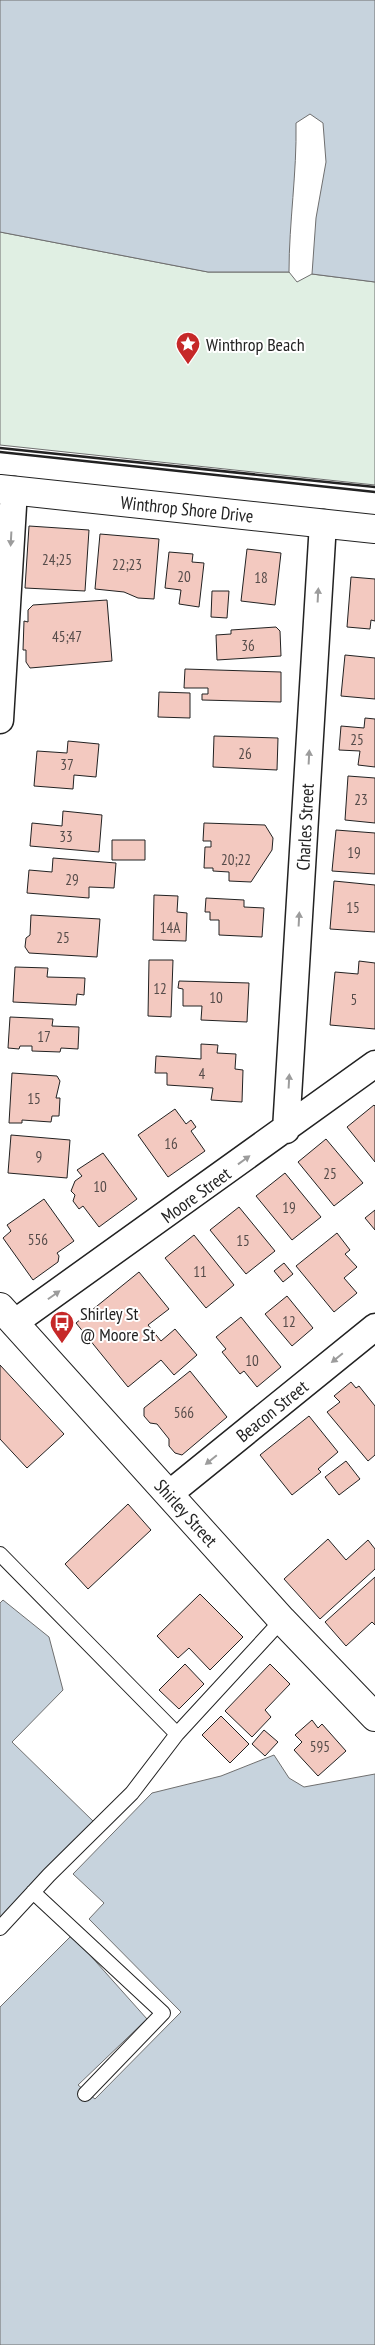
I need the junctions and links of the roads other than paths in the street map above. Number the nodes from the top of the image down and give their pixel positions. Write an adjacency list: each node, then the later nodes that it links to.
1 (7, 490): 2 (main road, Winthrop Shore Drive); 4 (street, one-way to 4)
2 (323, 523): 3 (main road, Winthrop Shore Drive); 6 (street, Charles Street, one-way to 2)
3 (375, 529)
4 (0, 720)
5 (375, 1064): 6 (street, Moore Street)
6 (286, 1130): 7 (street, Moore Street, one-way to 6)
7 (7, 1315): 9 (main road, Shirley Street)
8 (372, 1336): 9 (street, Beacon Street, one-way to 9)
9 (169, 1494): 11 (main road, Shirley Street)
10 (2, 1560): 13 (lane)
11 (282, 1620): 12 (main road, Shirley Street); 13 (lane)
12 (375, 1717)
13 (177, 1734): 14 (lane)
14 (33, 1892): 15 (lane); 16 (lane)
15 (0, 1928)
16 (85, 2094)

